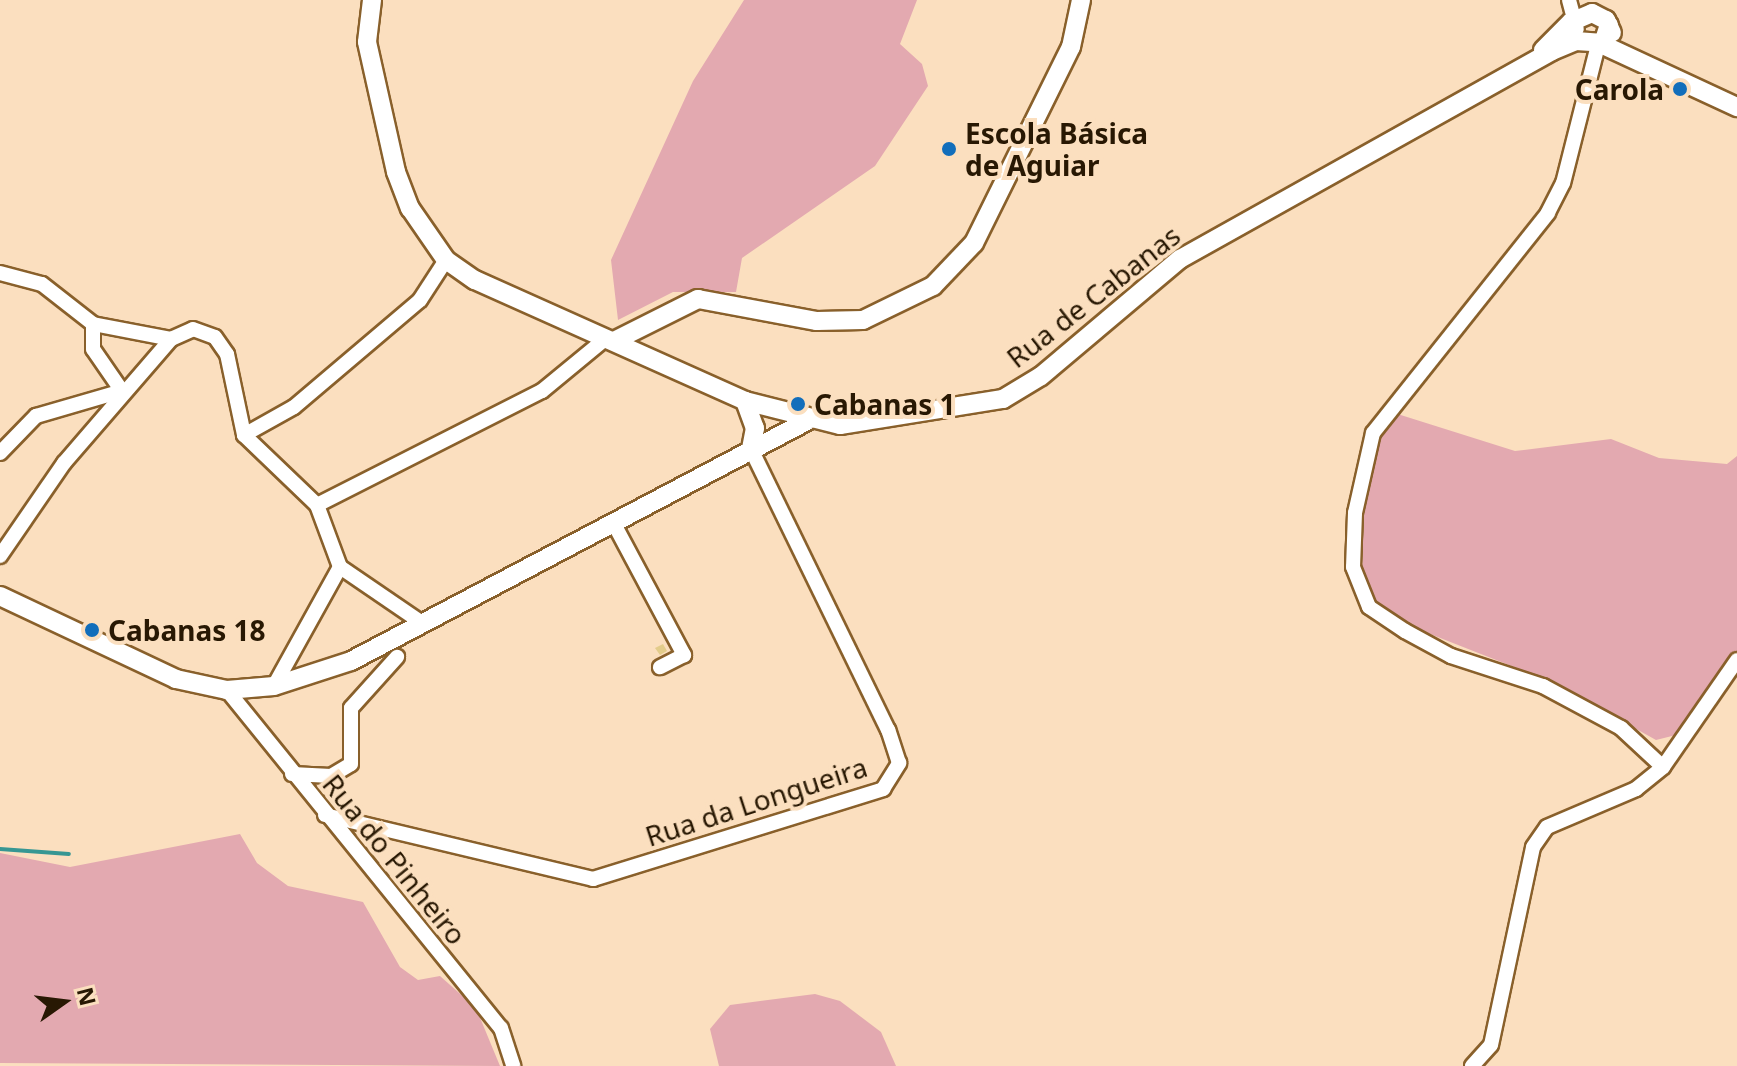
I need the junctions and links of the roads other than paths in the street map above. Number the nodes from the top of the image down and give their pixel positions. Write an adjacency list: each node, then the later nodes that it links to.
1 (372, 0): 6 (street)
2 (1081, 0): 10 (street)
3 (1582, 26): 4 (street); 4 (street); 13 (street, Rua de Cabanas); 28 (street)
4 (1624, 52): 5 (street)
5 (1737, 107)
6 (446, 260): 10 (street, Rua de Cabanas); 14 (street)
7 (0, 273): 8 (street)
8 (93, 324): 9 (street); 11 (street)
9 (171, 339): 11 (street); 14 (street)
10 (610, 340): 12 (street, Rua de Cabanas); 17 (street)
11 (122, 391): 16 (street); 19 (street)
12 (745, 401): 13 (street, Rua de Cabanas); 15 (street)
13 (807, 421): 15 (street)
14 (244, 435): 17 (street)
15 (751, 449): 18 (street); 30 (street, Rua da Longueira)
16 (0, 453)
17 (317, 505): 20 (street)
18 (613, 522): 22 (street); 25 (street)
19 (0, 556)
20 (340, 567): 22 (street); 26 (street)
21 (0, 596): 27 (street)
22 (422, 623): 26 (street)
23 (397, 657): 29 (street)
24 (1737, 660): 28 (street)
25 (660, 667)
26 (274, 686): 27 (street)
27 (227, 690): 29 (street, Rua do Pinheiro)
28 (1663, 767): 32 (street)
29 (292, 774): 30 (street, Rua do Pinheiro)
30 (325, 815): 31 (street, Rua do Pinheiro)
31 (513, 1066)
32 (1472, 1066)

